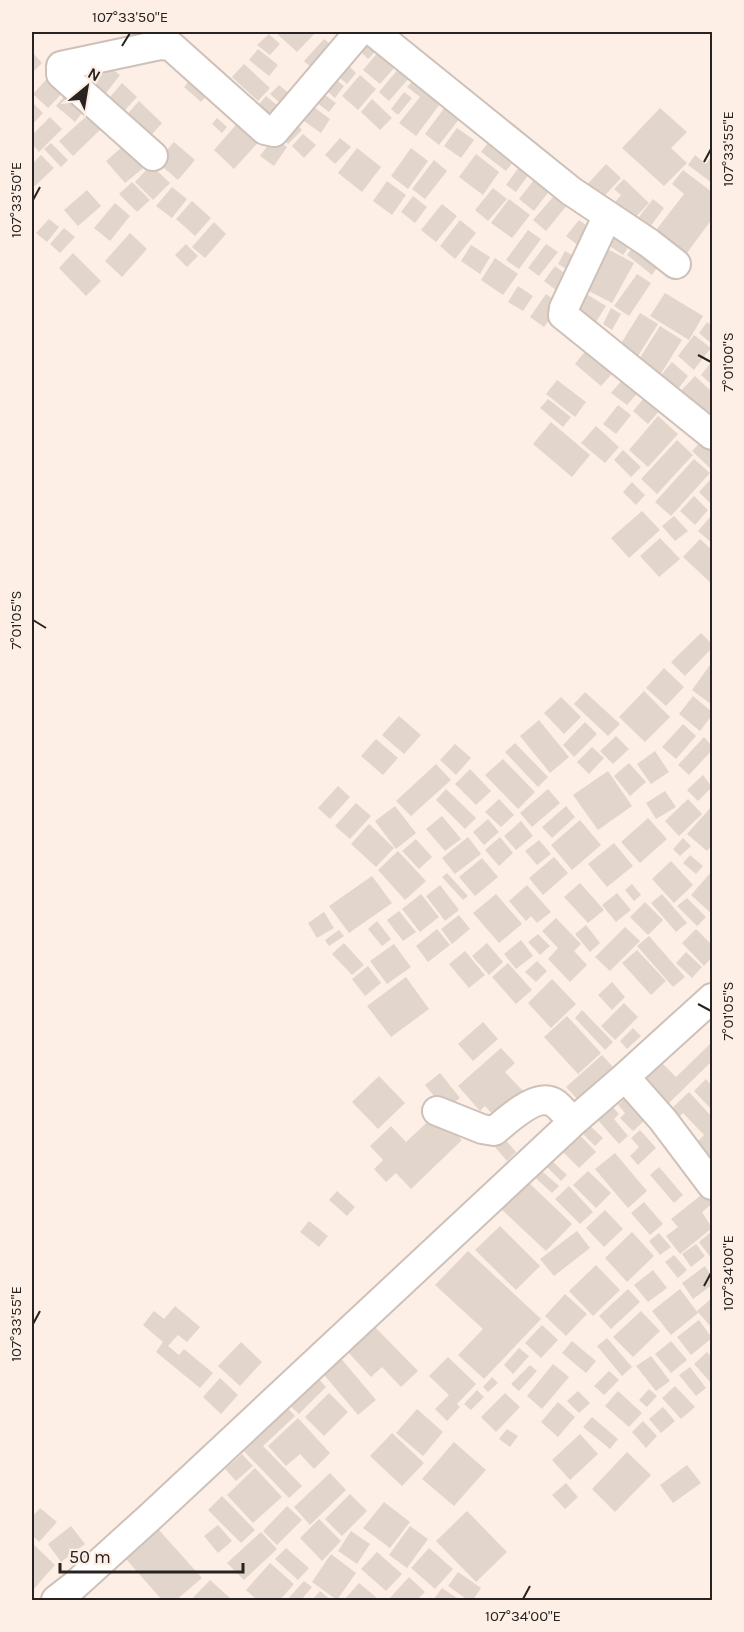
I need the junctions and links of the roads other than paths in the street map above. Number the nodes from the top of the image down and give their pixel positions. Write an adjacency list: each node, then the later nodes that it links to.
1 (360, 32): 3 (street)
2 (374, 32): 4 (street)
3 (153, 156)
4 (607, 217): 5 (street); 6 (street)
5 (676, 264)
6 (712, 435)
7 (709, 1009): 8 (street)
8 (625, 1077): 10 (street); 11 (street)
9 (437, 1111): 10 (street)
10 (573, 1122): 12 (street)
11 (712, 1185)
12 (72, 1596)

